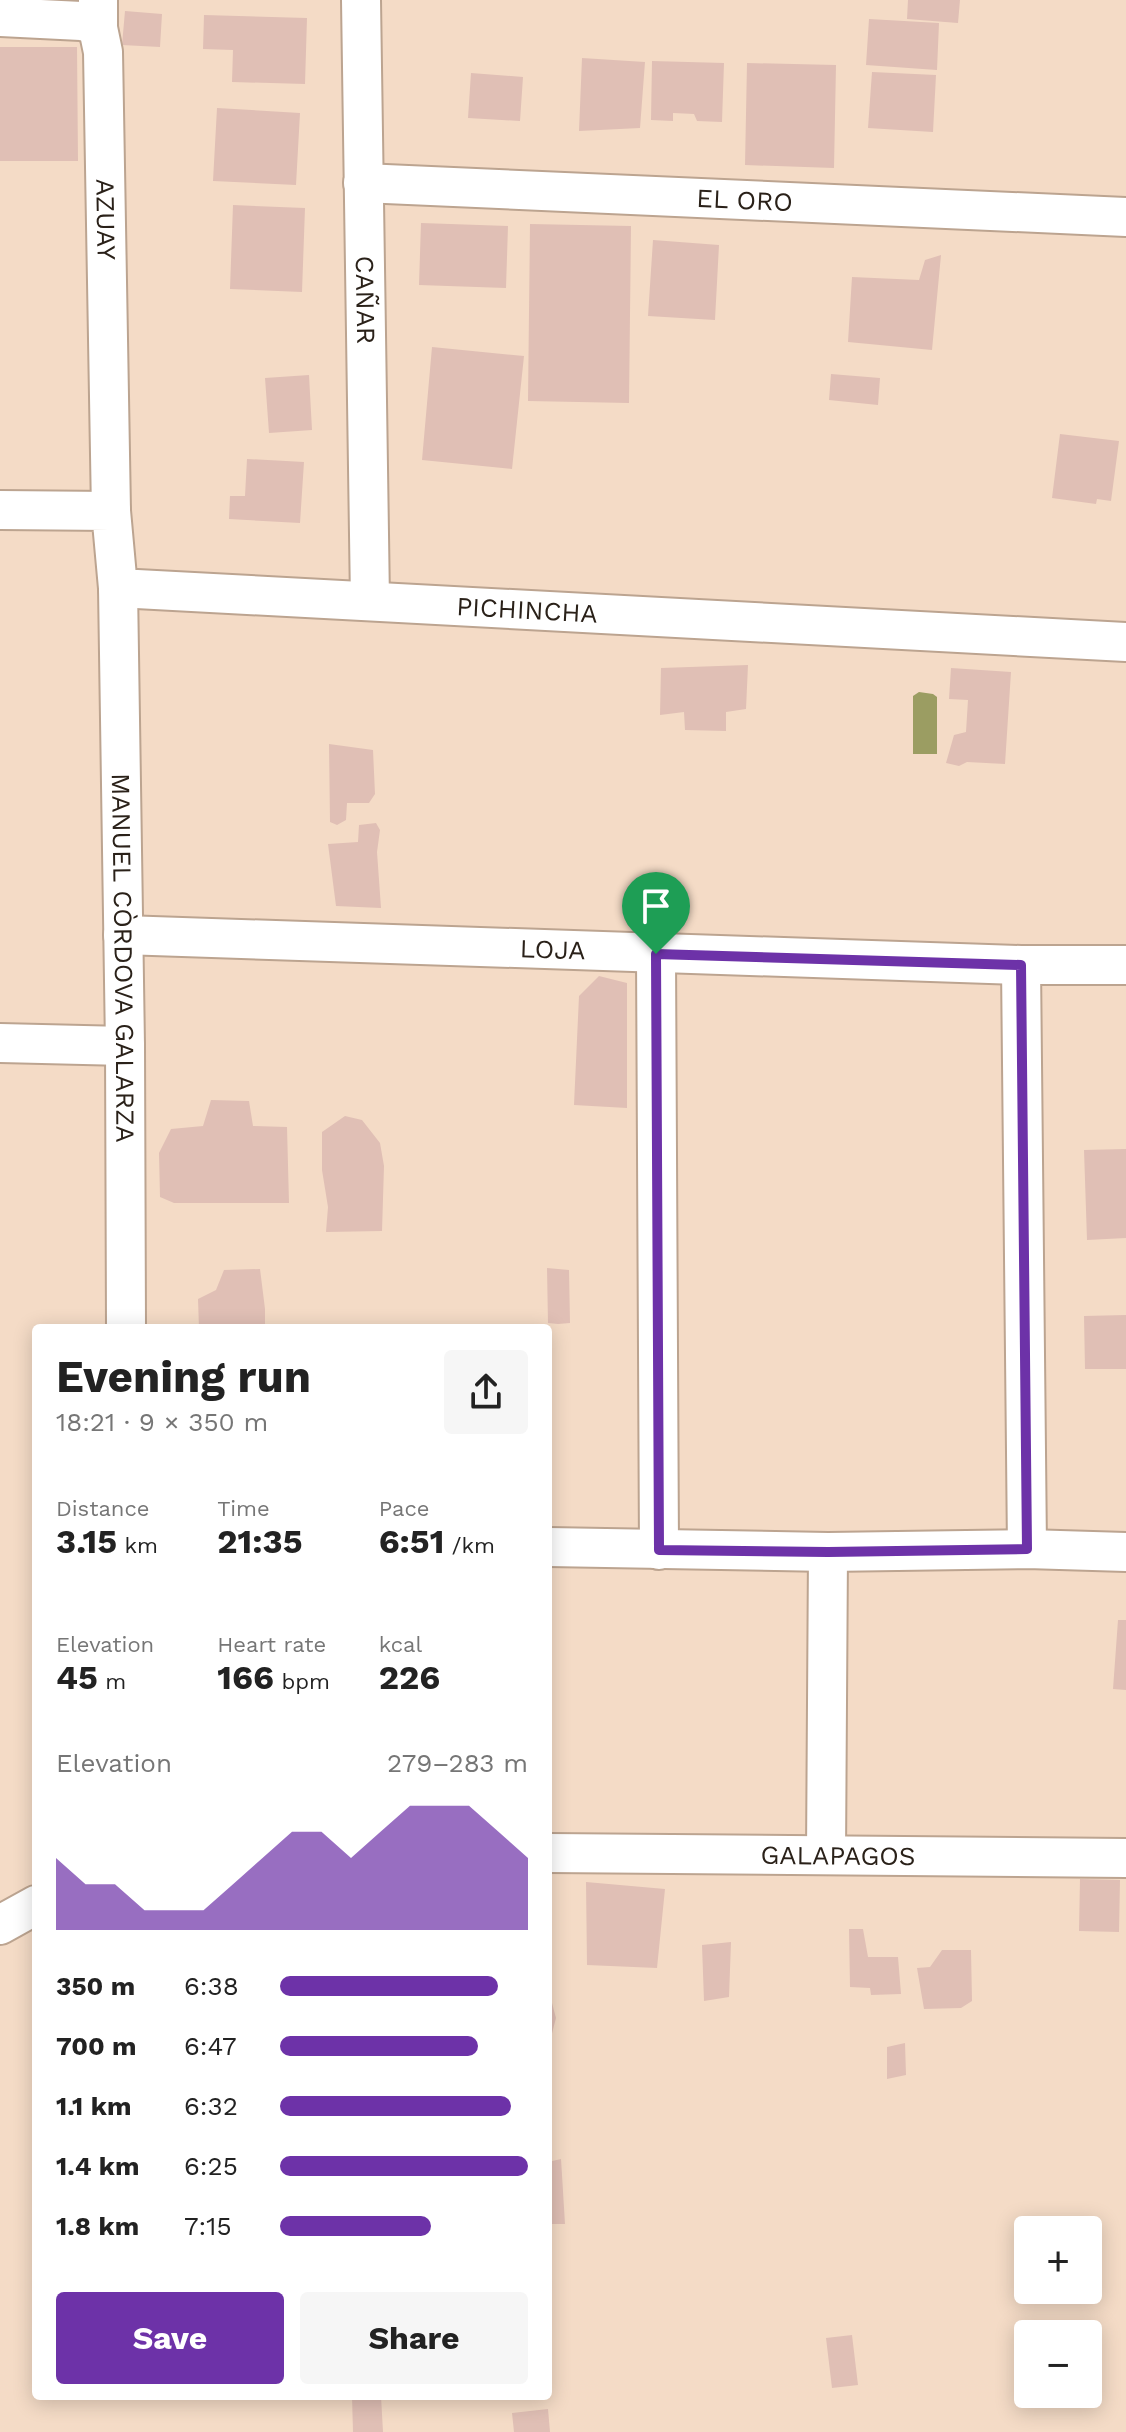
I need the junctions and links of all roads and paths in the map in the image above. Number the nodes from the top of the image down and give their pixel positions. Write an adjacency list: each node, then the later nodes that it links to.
1 (361, 0): 4 (street, CAÑAR)
2 (98, 14): 3 (street, AZUAY); 7 (street, AZUAY)
3 (0, 17)
4 (363, 183): 5 (street, EL ORO); 9 (street, CAÑAR)
5 (1126, 217)
6 (0, 510): 7 (street)
7 (111, 511): 8 (street)
8 (118, 588): 9 (street, PICHINCHA); 11 (street, MANUEL CÒRDOVA GALARZA)
9 (370, 601): 10 (street, PICHINCHA)
10 (1126, 642)
11 (123, 935): 12 (street, LOJA); 16 (street, MANUEL CÒRDOVA GALARZA)
12 (656, 954): 13 (street, LOJA); 20 (street)
13 (1021, 965): 14 (street, LOJA); 19 (street)
14 (1126, 965)
15 (0, 1043): 16 (street)
16 (125, 1046): 17 (street, MANUEL CÒRDOVA GALARZA)
17 (126, 1324)
18 (552, 1547): 20 (street)
19 (1027, 1549): 21 (street); 22 (street)
20 (659, 1550): 21 (street)
21 (828, 1552): 24 (street)
22 (1126, 1552)
23 (552, 1853): 24 (street, GALAPAGOS)
24 (826, 1855): 25 (street, GALAPAGOS)
25 (1126, 1858)
26 (32, 1907): 27 (street)
27 (0, 1925)

